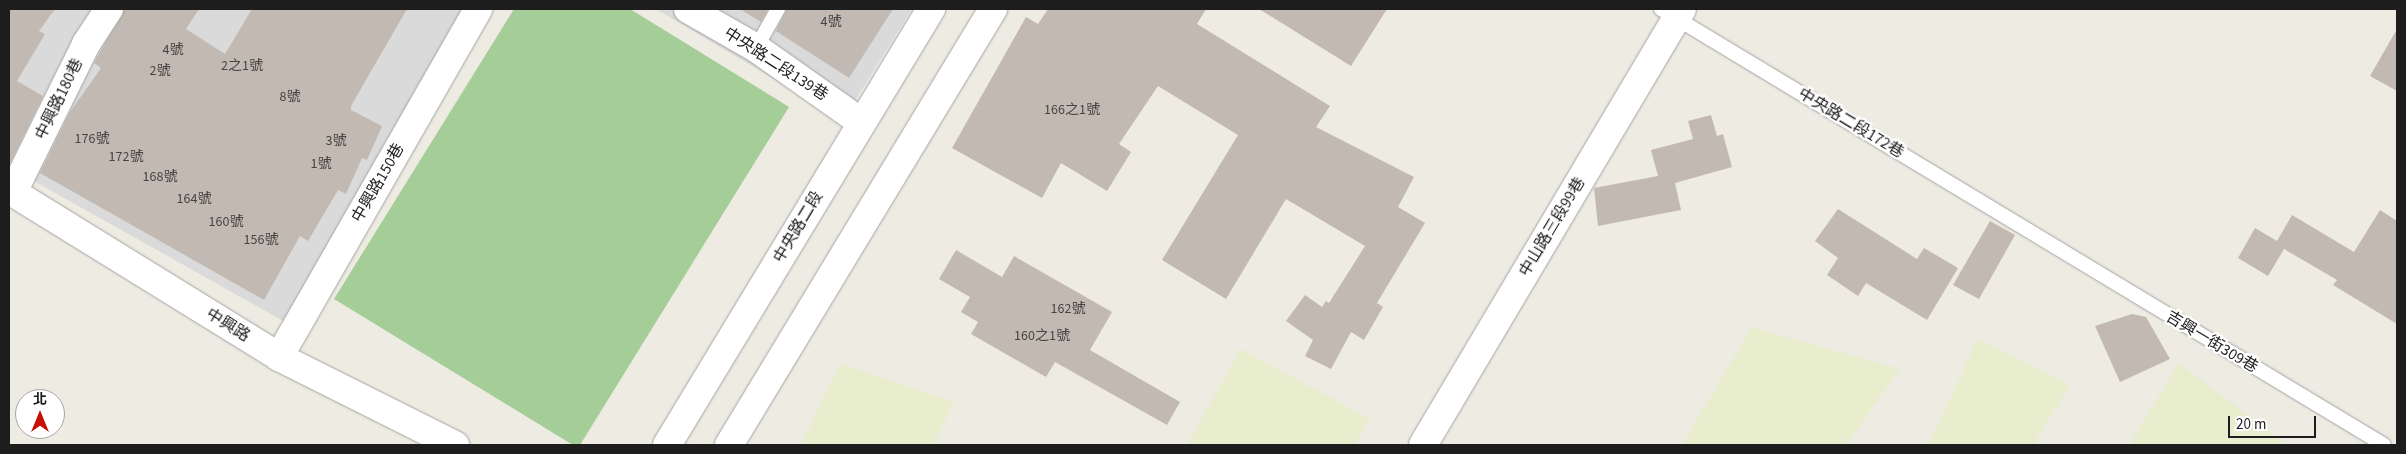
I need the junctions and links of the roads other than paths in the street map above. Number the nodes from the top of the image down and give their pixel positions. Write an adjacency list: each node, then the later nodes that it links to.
1 (109, 9): 10 (street, 中興路180巷)
2 (478, 9): 12 (street, 中興路150巷)
3 (688, 9): 8 (street, 中央路二段139巷)
4 (778, 9): 8 (lane)
5 (931, 9): 9 (street, 中央路二段)
6 (993, 9): 15 (street)
7 (1673, 12): 11 (lane, 中央路二段172巷); 16 (street, 中山路三段99巷)
8 (756, 48): 9 (street, 中央路二段139巷)
9 (862, 122): 14 (street, 中央路二段)
10 (11, 191): 12 (street, 中興路)
11 (2040, 238): 17 (lane, 吉興一街309巷)
12 (279, 357): 13 (street, 中興路)
13 (455, 445)
14 (667, 445)
15 (729, 445)
16 (1423, 445)
17 (2384, 445)

